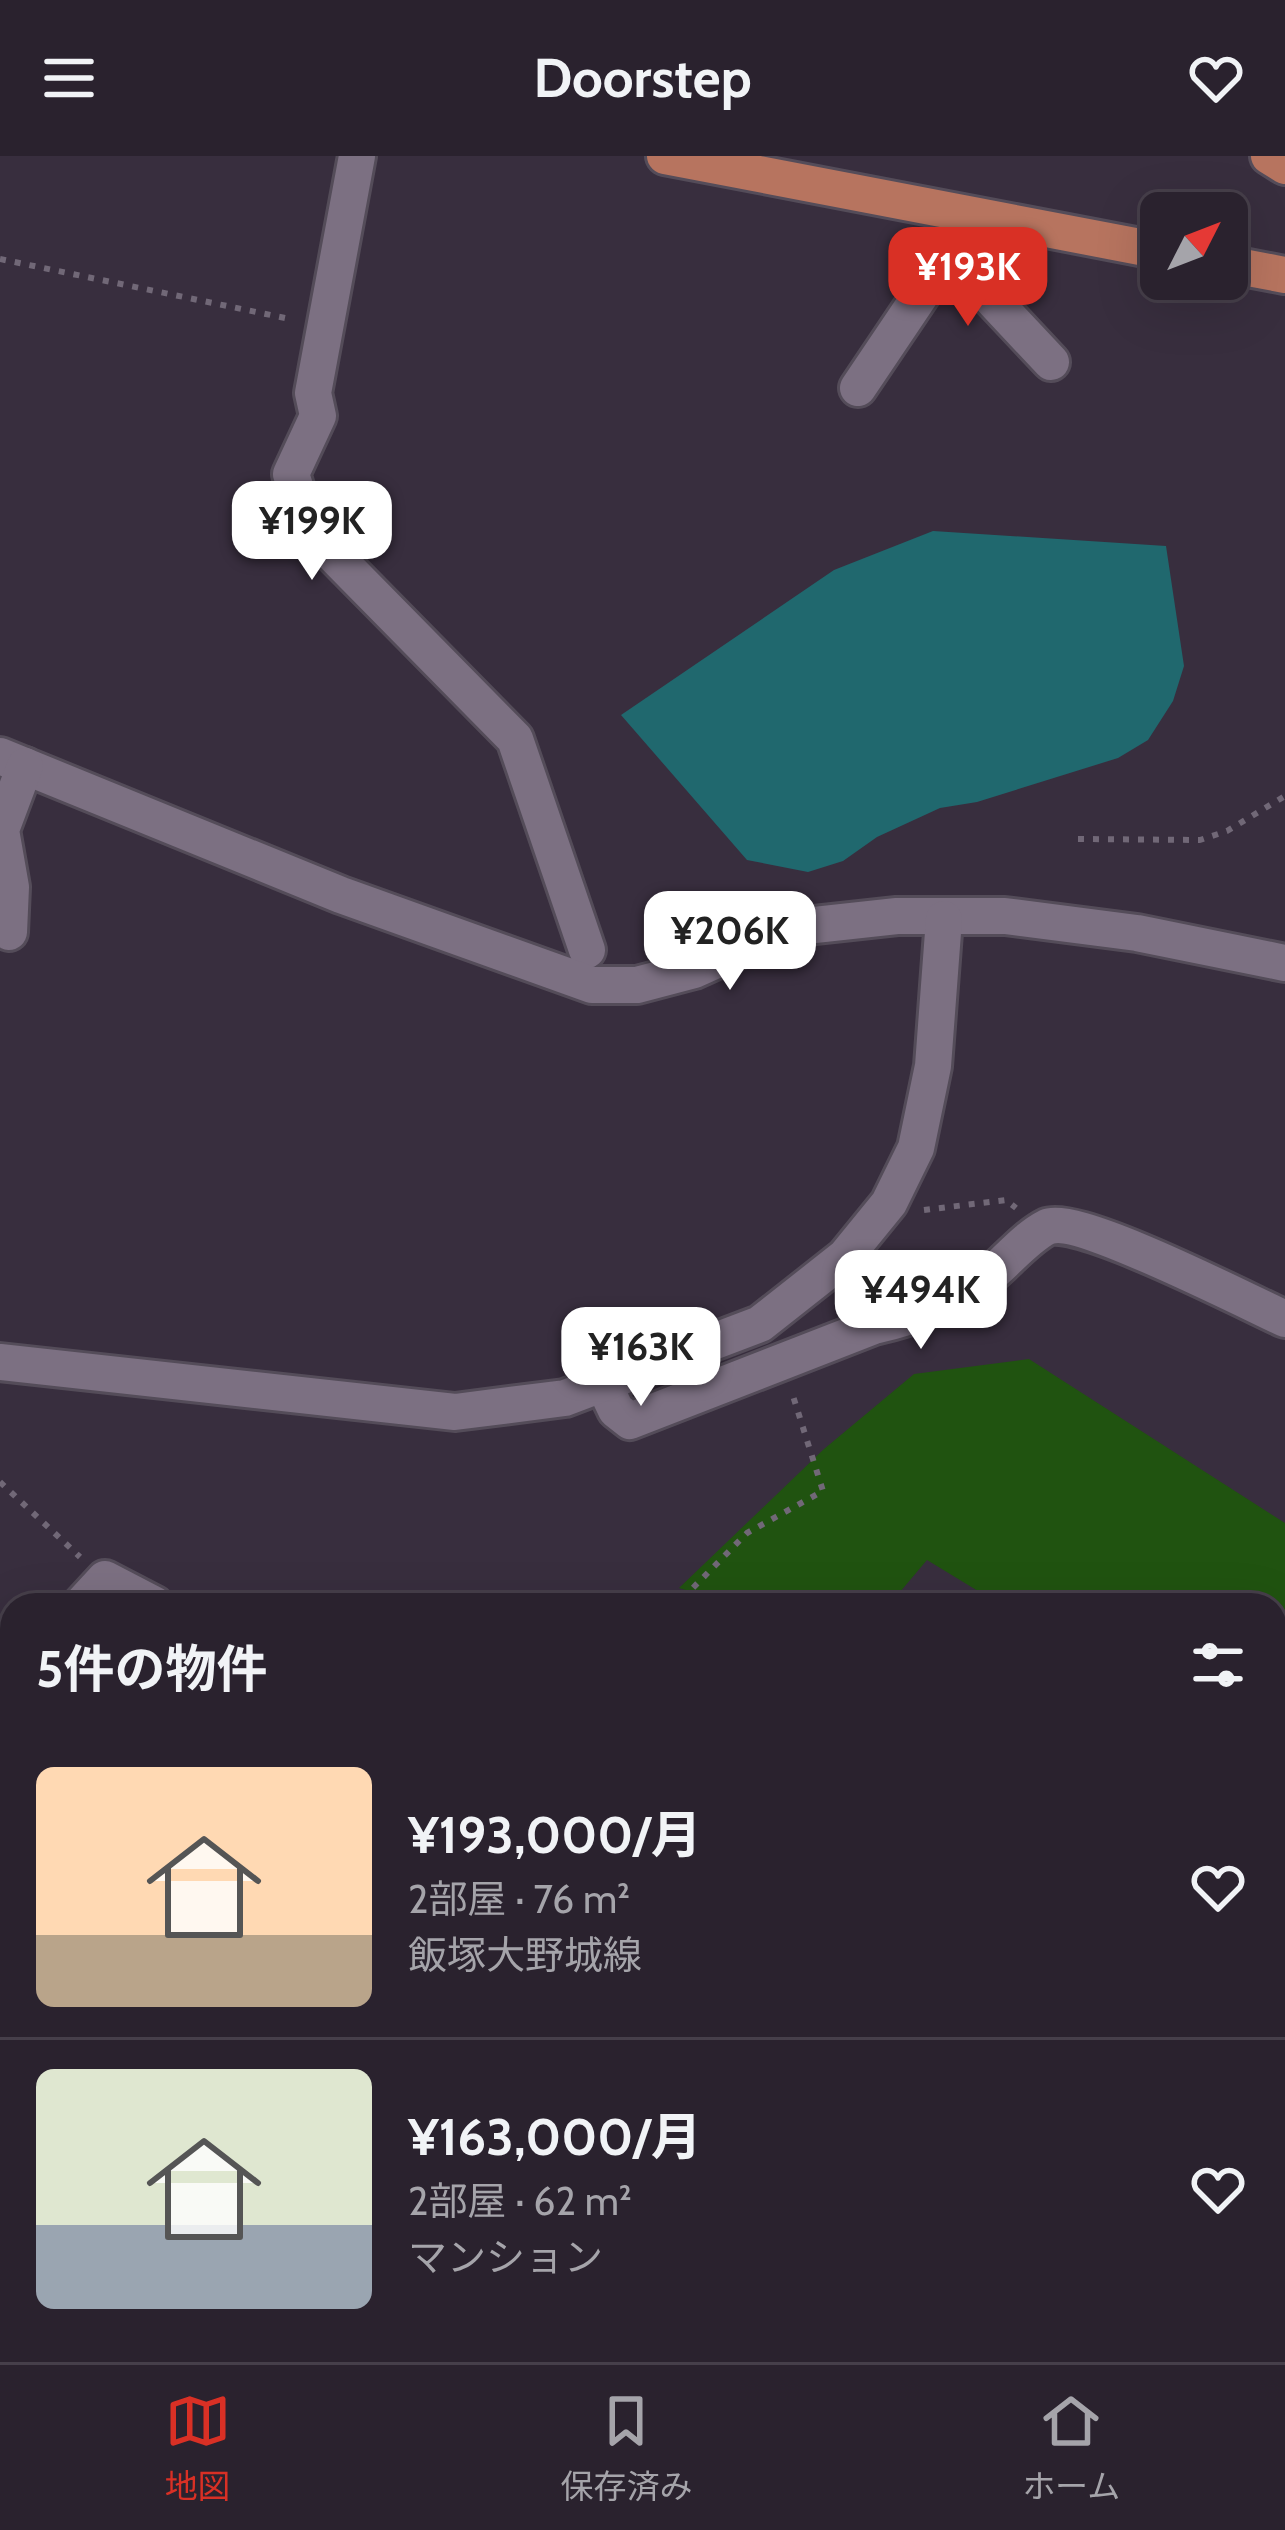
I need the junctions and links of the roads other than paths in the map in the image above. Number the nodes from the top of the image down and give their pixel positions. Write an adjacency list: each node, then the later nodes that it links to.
1 (357, 156): 14 (street)
2 (665, 156): 5 (main road)
3 (1269, 156): 4 (main road)
4 (1285, 166)
5 (958, 228): 6 (main road); 9 (street); 10 (street)
6 (1140, 249)
7 (1248, 268): 8 (main road)
8 (1285, 275)
9 (1051, 362)
10 (858, 388)
11 (12, 761): 12 (street); 13 (street)
12 (944, 919): 15 (street); 18 (street)
13 (9, 932)
14 (587, 950)
15 (1285, 963)
16 (1285, 1319): 18 (street)
17 (0, 1362): 18 (street)
18 (604, 1385)

